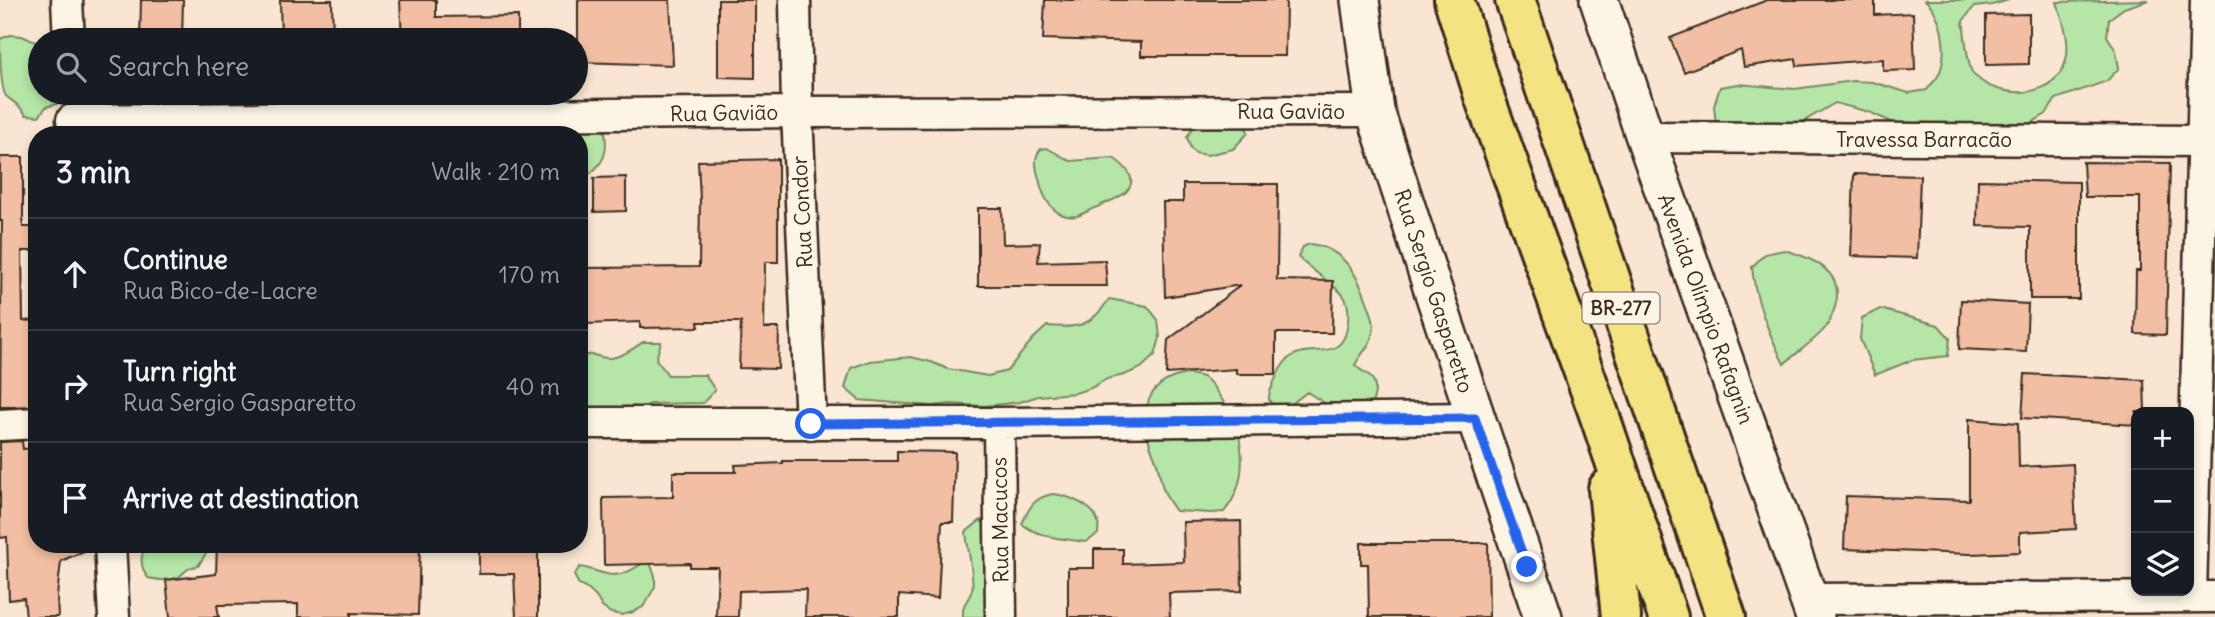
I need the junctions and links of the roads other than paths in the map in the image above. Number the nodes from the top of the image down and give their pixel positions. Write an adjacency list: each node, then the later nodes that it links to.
1 (67, 0): 8 (street)
2 (795, 0): 10 (street, Rua Condor)
3 (1360, 0): 9 (street, Rua Sergio Gasparetto)
4 (1454, 0): 14 (highway, BR-277)
5 (1515, 0): 29 (highway, BR-277)
6 (1599, 0): 12 (street, Avenida Olímpio Rafagnin)
7 (2206, 0): 13 (street)
8 (68, 28)
9 (1376, 111): 10 (street, Rua Gavião); 15 (street, Rua Sergio Gasparetto)
10 (797, 112): 11 (street, Rua Gavião); 19 (street, Rua Condor)
11 (72, 116)
12 (1645, 137): 13 (street, Travessa Barracão); 23 (street, Avenida Olímpio Rafagnin)
13 (2203, 141): 22 (street)
14 (1599, 414): 27 (highway); 28 (highway, BR-277)
15 (1475, 418): 18 (street); 26 (street, Rua Sergio Gasparetto)
16 (28, 423): 20 (street)
17 (588, 423): 19 (street)
18 (999, 423): 19 (street); 25 (street, Rua Macucos)
19 (811, 424)
20 (0, 425)
21 (110, 553): 24 (street)
22 (2203, 597): 23 (street)
23 (1812, 608)
24 (114, 617)
25 (1001, 617)
26 (1543, 617)
27 (1621, 617)
28 (1668, 617)
29 (1726, 617)

